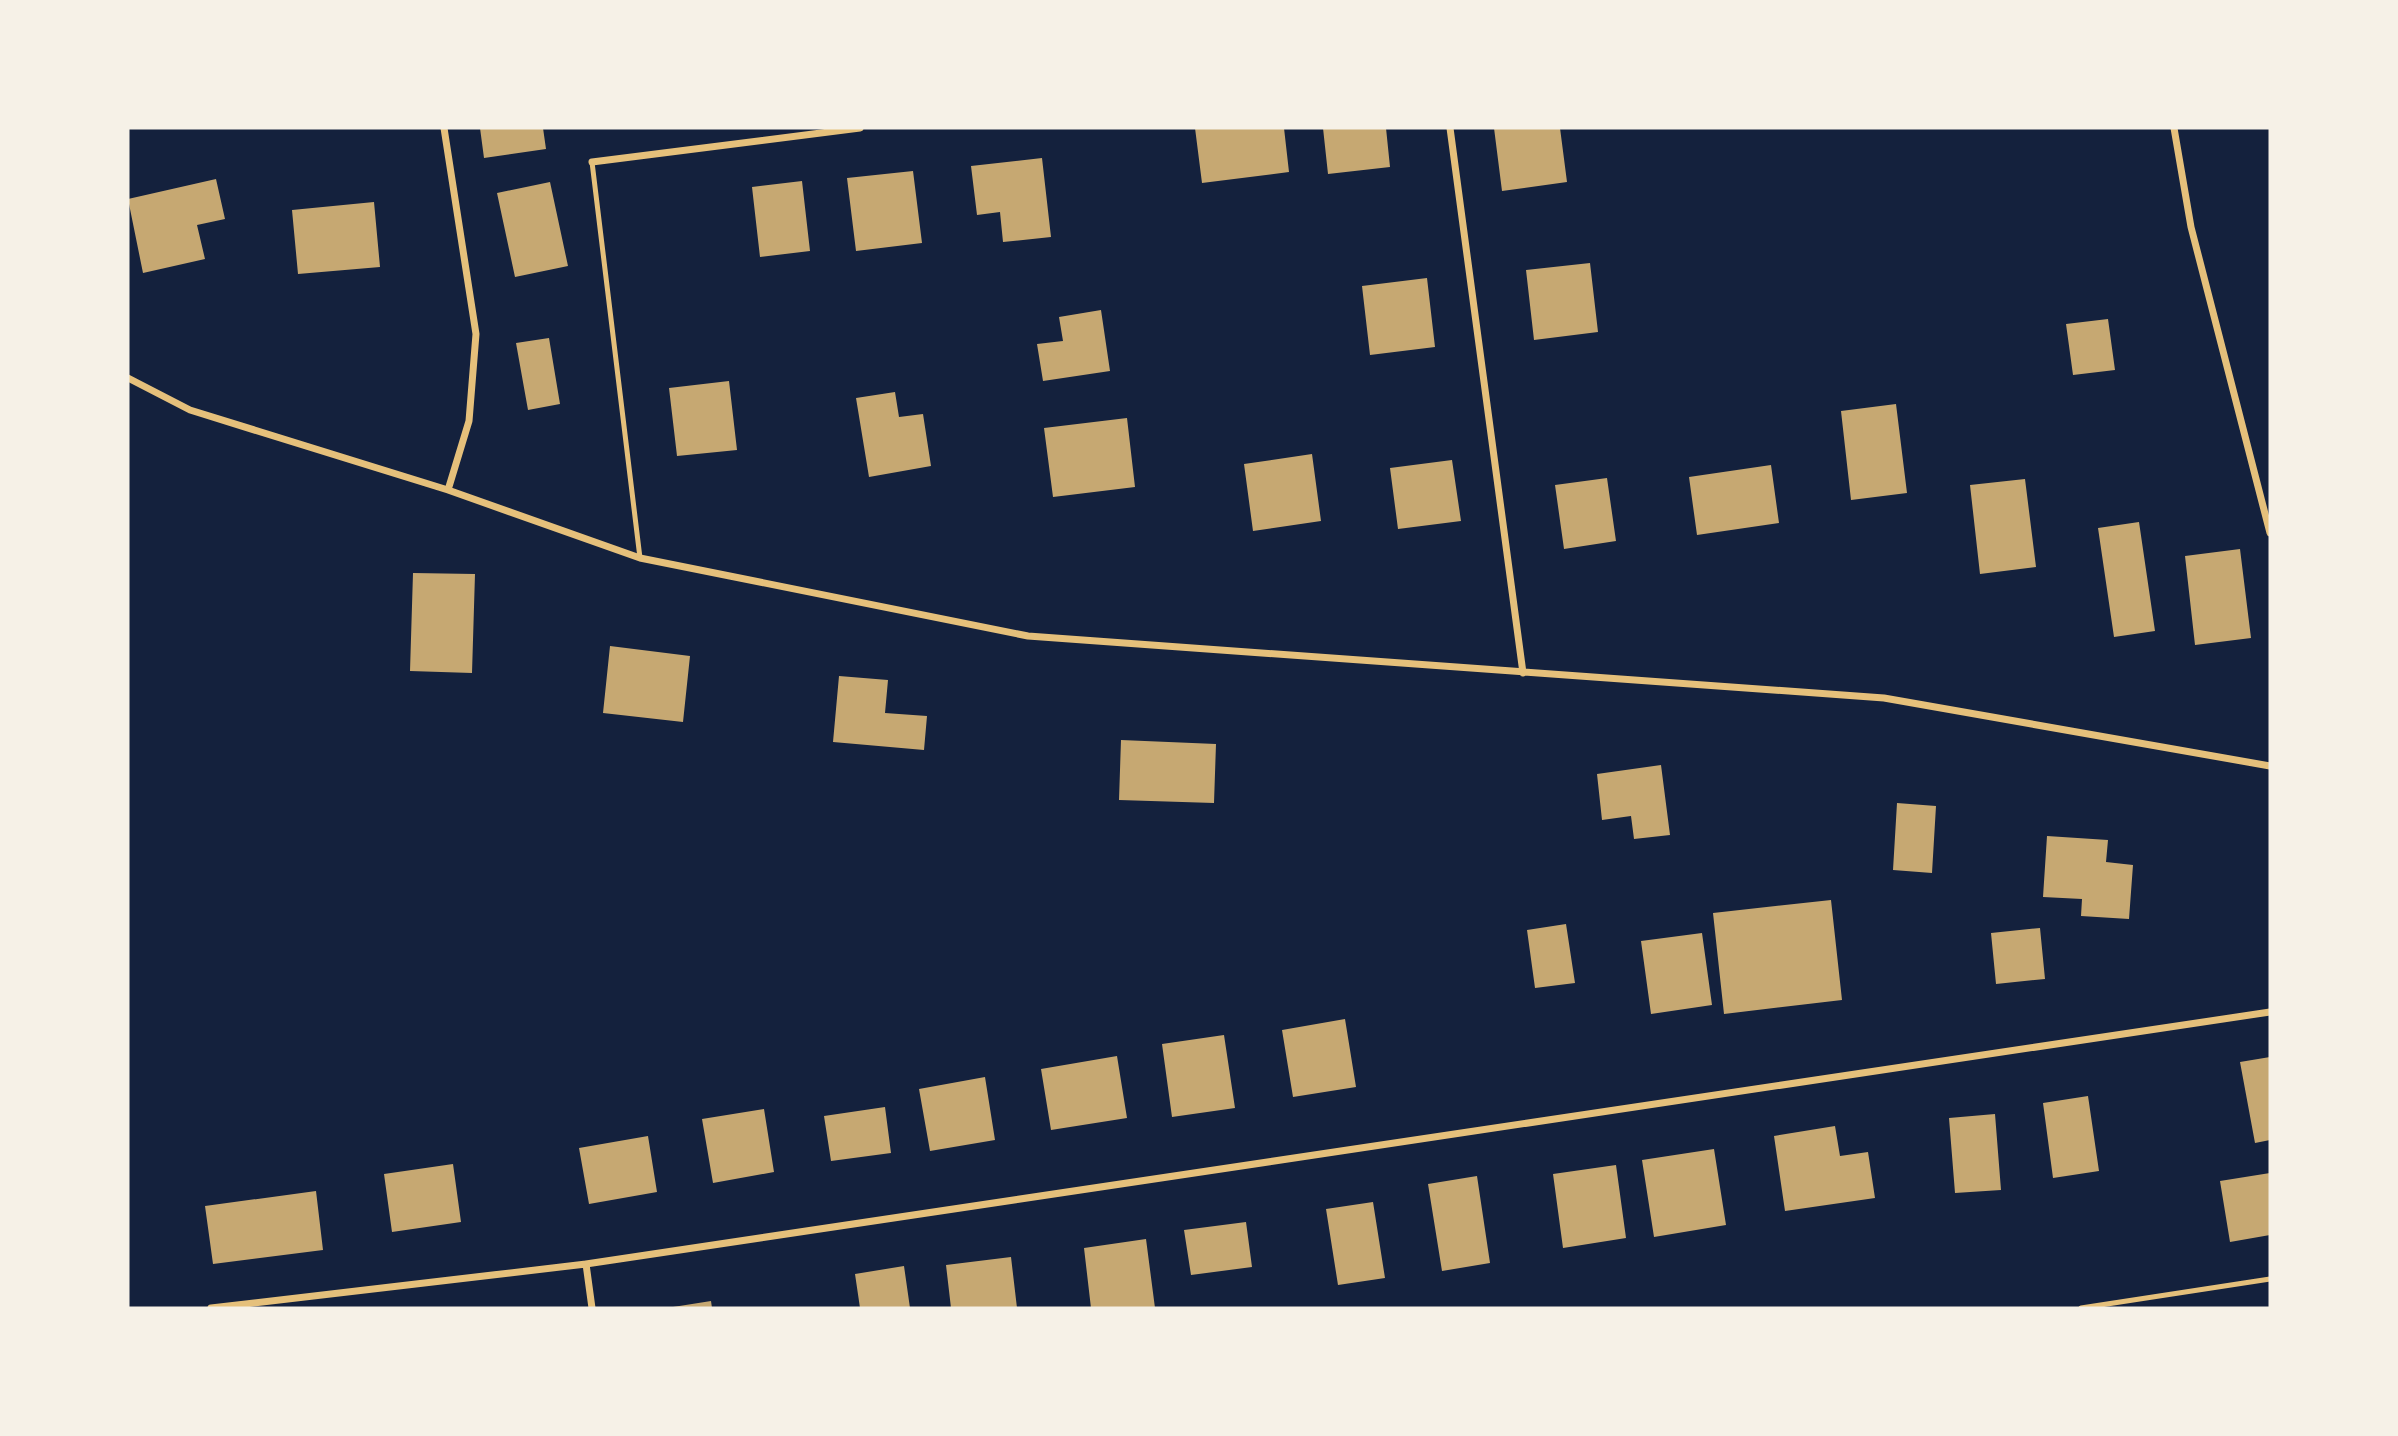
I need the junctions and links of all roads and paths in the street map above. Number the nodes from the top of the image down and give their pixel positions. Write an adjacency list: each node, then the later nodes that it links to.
1 (444, 128): 7 (street)
2 (860, 128): 5 (street)
3 (1450, 128): 10 (street)
4 (2174, 128): 8 (street)
5 (592, 162): 9 (lane)
6 (128, 377): 7 (street)
7 (448, 491): 9 (street)
8 (2270, 533)
9 (640, 558): 10 (street)
10 (1523, 673): 11 (street)
11 (2270, 766)
12 (2270, 1012): 13 (street)
13 (586, 1264): 15 (street); 16 (street)
14 (2270, 1279): 17 (lane)
15 (211, 1308)
16 (592, 1308)
17 (2081, 1308)

